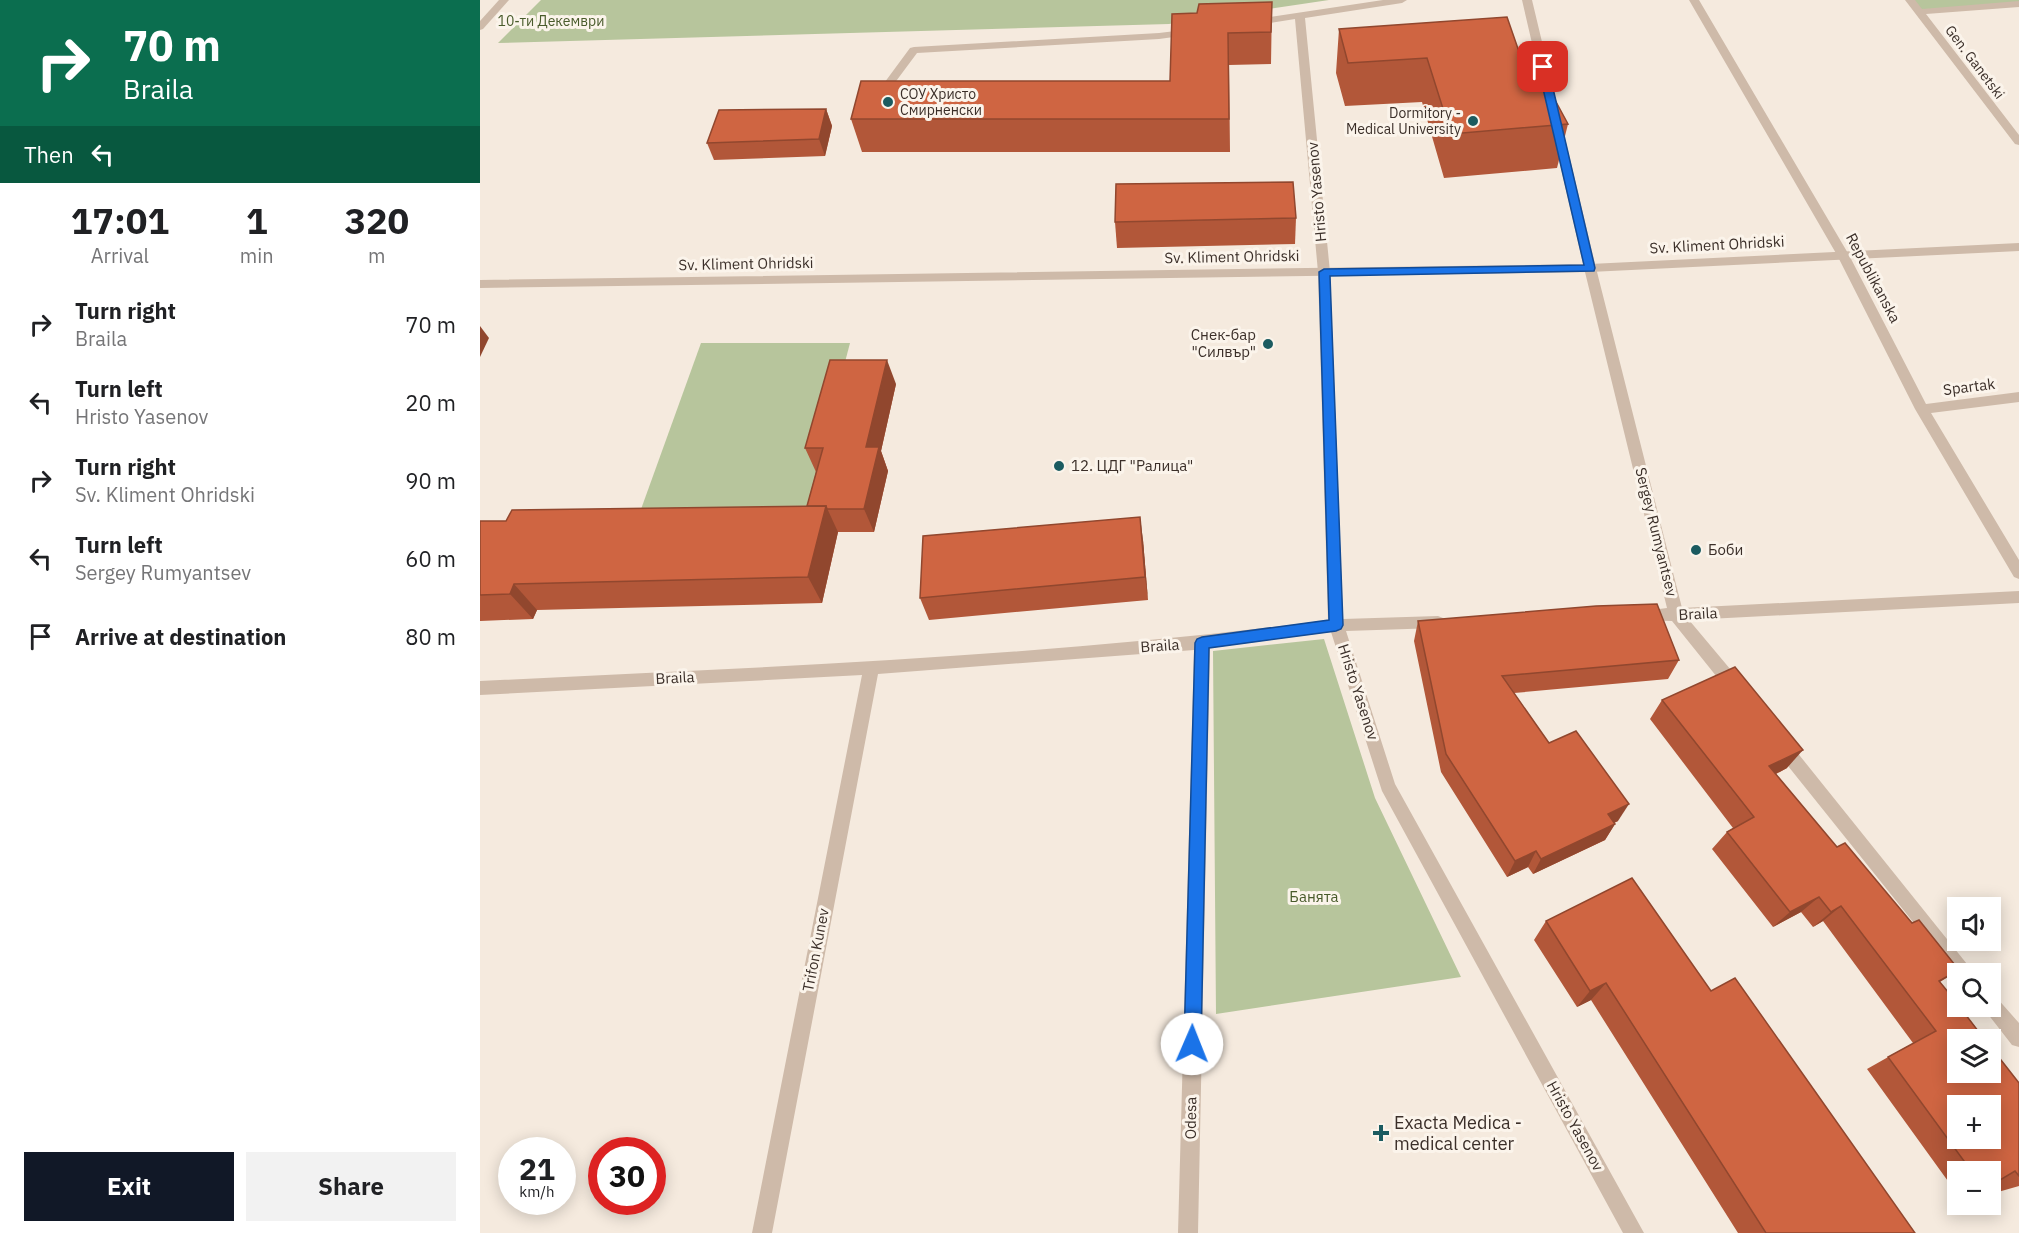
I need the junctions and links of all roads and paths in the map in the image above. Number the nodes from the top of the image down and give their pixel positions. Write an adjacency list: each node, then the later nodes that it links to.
1 (504, 0): 10 (street)
2 (1402, 0): 8 (street)
3 (1527, 0): 16 (street, Sergey Rumyantsev)
4 (1694, 0): 15 (street, Republikanska)
5 (1910, 0): 7 (street, Gen. Ganetski)
6 (2019, 4): 7 (street)
7 (1919, 12): 13 (street, Gen. Ganetski)
8 (1300, 16): 9 (street); 17 (street, Hristo Yasenov)
9 (1241, 25)
10 (480, 27)
11 (1206, 30): 12 (street)
12 (884, 90)
13 (2019, 142)
14 (2019, 246): 15 (street, Sv. Kliment Ohridski)
15 (1843, 255): 16 (street, Sv. Kliment Ohridski); 20 (street, Republikanska)
16 (1590, 268): 17 (street, Sv. Kliment Ohridski); 23 (street, Sergey Rumyantsev)
17 (1324, 272): 18 (street, Sv. Kliment Ohridski); 26 (street, Hristo Yasenov)
18 (480, 284)
19 (2019, 397): 20 (street, Spartak)
20 (1922, 409): 21 (street, Republikanska)
21 (2019, 573)
22 (2019, 597): 23 (street, Braila)
23 (1676, 615): 24 (street, Braila); 30 (street, Sergey Rumyantsev)
24 (1631, 616)
25 (1450, 622): 26 (street, Braila)
26 (1336, 625): 27 (street, Braila); 37 (street, Hristo Yasenov)
27 (1202, 643): 28 (street, Braila); 36 (street, Odesa)
28 (871, 668): 29 (street, Braila); 35 (street, Trifon Kunev)
29 (480, 688)
30 (1743, 698)
31 (1773, 735): 32 (street)
32 (1957, 963)
33 (2001, 1016): 34 (street)
34 (2019, 1038)
35 (762, 1233)
36 (1188, 1233)
37 (1634, 1233)

